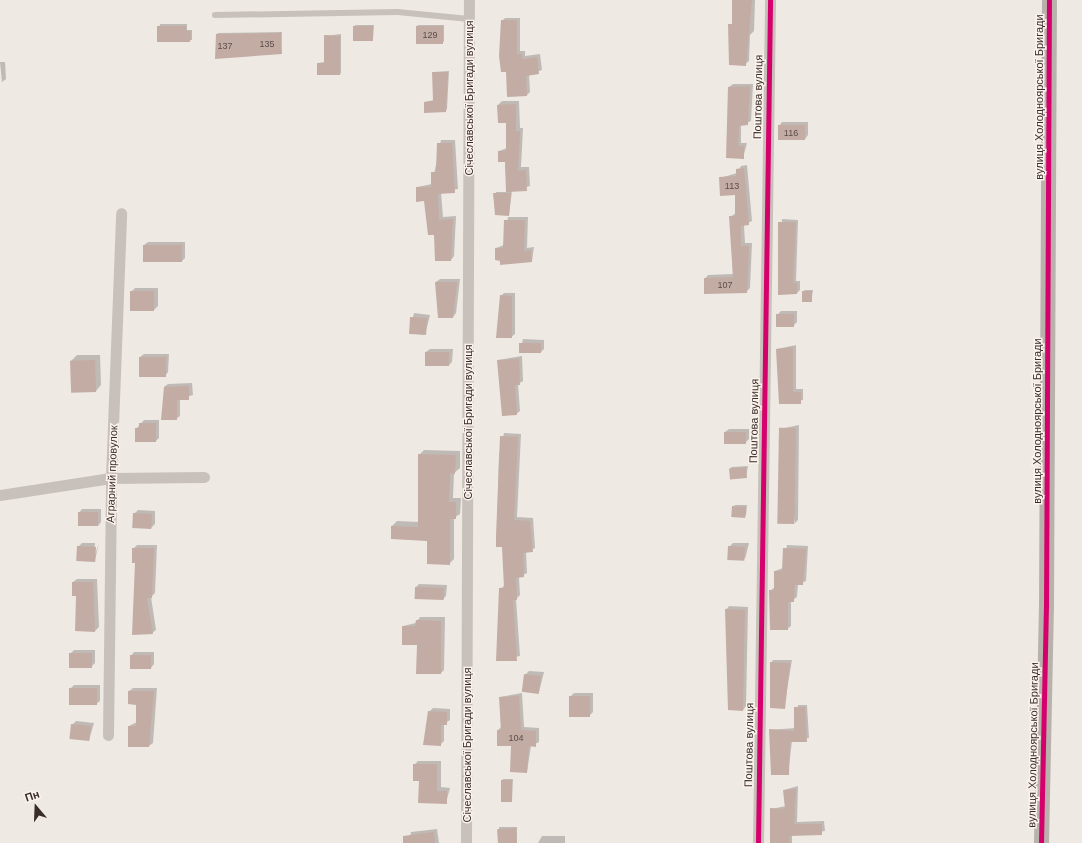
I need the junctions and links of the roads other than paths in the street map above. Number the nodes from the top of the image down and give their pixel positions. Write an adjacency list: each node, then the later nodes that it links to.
1 (469, 0): 5 (street, Січеславської Бригади вулиця)
2 (770, 0): 12 (street, Поштова вулиця)
3 (1050, 0): 13 (street, вулиця Холодноярської Бригади)
4 (215, 15): 5 (lane)
5 (469, 19): 11 (street, Січеславської Бригади вулиця)
6 (121, 214): 8 (street, Аграрний провулок)
7 (204, 477): 8 (street)
8 (111, 478): 9 (street); 10 (street, Аграрний провулок)
9 (0, 495)
10 (108, 735)
11 (466, 843)
12 (758, 843)
13 (1041, 843)

